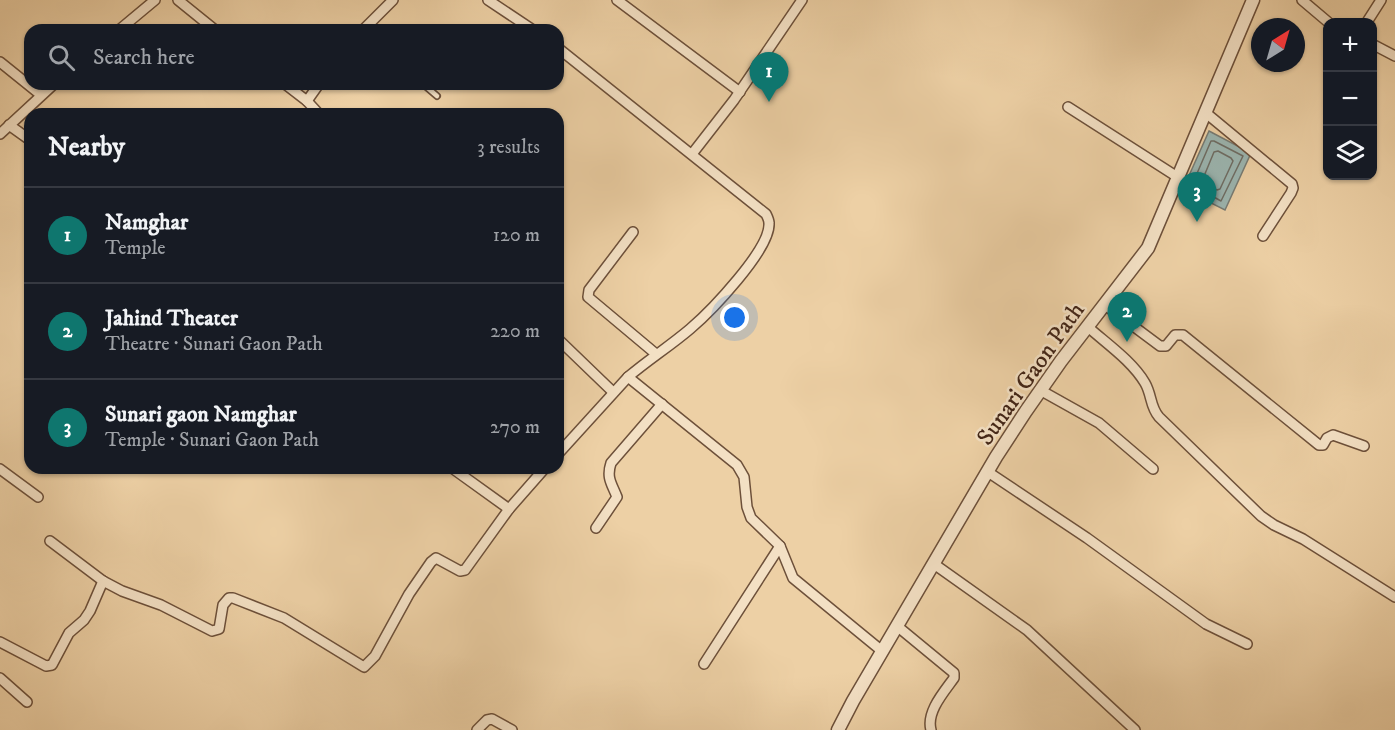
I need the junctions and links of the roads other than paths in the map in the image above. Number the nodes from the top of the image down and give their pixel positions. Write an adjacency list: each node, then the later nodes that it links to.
1 (154, 0): 12 (street)
2 (178, 0): 13 (street)
3 (393, 0): 14 (street)
4 (488, 0): 15 (street)
5 (617, 0): 26 (street)
6 (802, 0): 26 (street)
7 (1253, 0): 34 (street, Sunari Gaon Path)
8 (1302, 0): 10 (street)
9 (1381, 0): 11 (street)
10 (1323, 18)
11 (1370, 18)
12 (126, 24)
13 (208, 24)
14 (369, 24)
15 (524, 24)
16 (1377, 47): 18 (street)
17 (564, 53): 38 (street)
18 (1395, 56)
19 (0, 62): 20 (street)
20 (24, 81)
21 (35, 90): 27 (street)
22 (47, 90): 27 (street)
23 (293, 90): 29 (street)
24 (315, 90): 29 (street)
25 (430, 90): 28 (lane)
26 (740, 92): 38 (street)
27 (41, 95): 31 (street)
28 (436, 96)
29 (307, 101): 32 (street)
30 (1068, 107): 39 (street)
31 (27, 108)
32 (313, 108)
33 (24, 110): 35 (street)
34 (1206, 113): 39 (street, Sunari Gaon Path); 41 (street)
35 (9, 124): 36 (street); 37 (street)
36 (0, 134)
37 (24, 135)
38 (692, 154): 45 (street)
39 (1179, 177): 42 (street, Sunari Gaon Path)
40 (633, 232): 45 (street)
41 (1263, 236)
42 (1105, 305): 43 (street, Sunari Gaon Path); 50 (street)
43 (1088, 327): 47 (street, Sunari Gaon Path); 64 (street)
44 (564, 345): 48 (street)
45 (656, 354): 46 (street)
46 (628, 377): 48 (street); 49 (street)
47 (1040, 390): 53 (street); 54 (street, Sunari Gaon Path)
48 (613, 392): 51 (street)
49 (662, 404): 59 (street); 61 (street)
50 (1364, 446)
51 (564, 447)
52 (0, 469): 57 (street)
53 (1152, 469)
54 (988, 472): 62 (street, Sunari Gaon Path); 67 (street)
55 (460, 474): 58 (street)
56 (540, 474): 58 (street)
57 (38, 497)
58 (509, 509): 63 (street)
59 (596, 528)
60 (50, 542): 63 (street)
61 (780, 546): 68 (street); 69 (street)
62 (934, 564): 65 (street, Sunari Gaon Path); 76 (street)
63 (103, 580): 66 (street)
64 (1395, 597)
65 (897, 626): 68 (street, Sunari Gaon Path); 75 (street)
66 (0, 642)
67 (1247, 644)
68 (882, 651): 74 (street, Sunari Gaon Path)
69 (704, 664)
70 (0, 678): 71 (street)
71 (27, 702)
72 (477, 730): 73 (street)
73 (512, 730)
74 (838, 730)
75 (932, 730)
76 (1135, 730)

